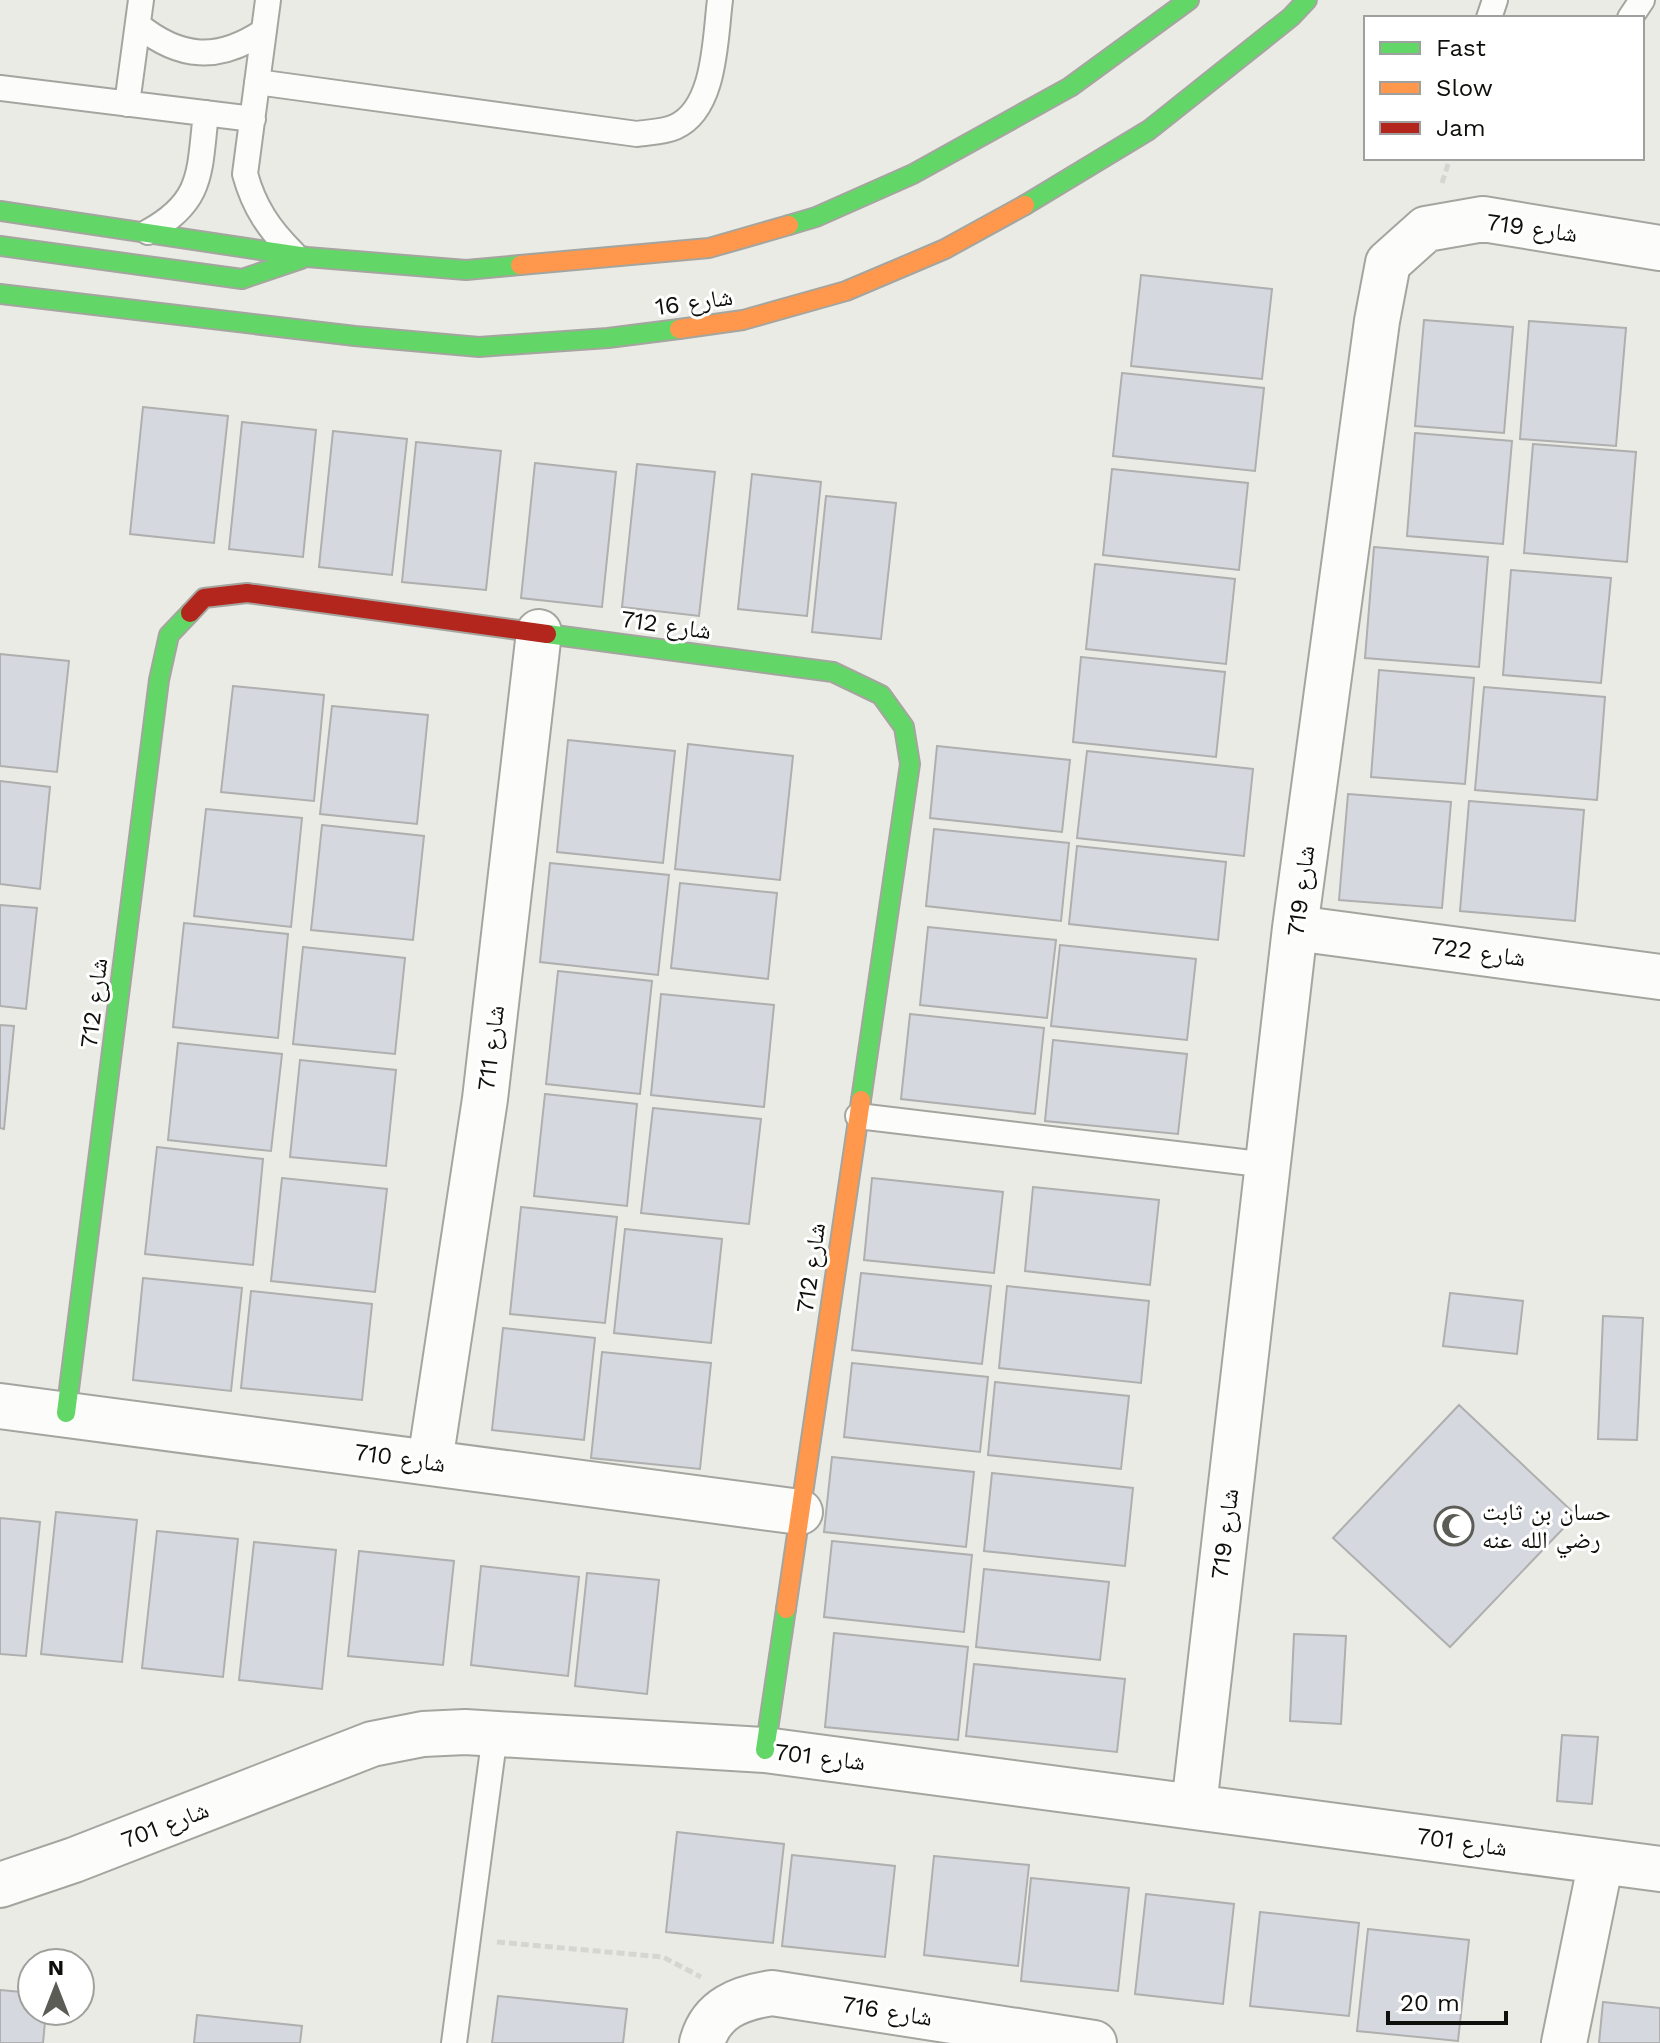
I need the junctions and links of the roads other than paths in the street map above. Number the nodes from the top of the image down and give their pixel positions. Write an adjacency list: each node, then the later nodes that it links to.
1 (141, 0): 6 (lane)
2 (268, 0): 7 (lane)
3 (720, 0): 8 (lane)
4 (1189, 0): 17 (street)
5 (1307, 0): 18 (street, شارع 16)
6 (138, 25): 7 (lane); 10 (lane)
7 (264, 31): 8 (lane)
8 (257, 82): 12 (lane)
9 (0, 88): 10 (lane)
10 (127, 104): 11 (lane)
11 (206, 113): 12 (lane); 14 (lane)
12 (253, 119): 17 (lane)
13 (0, 211): 14 (street)
14 (146, 233): 17 (street)
15 (0, 246): 17 (street)
16 (1660, 248): 20 (street, شارع 719)
17 (301, 256)
18 (0, 294)
19 (539, 632): 22 (street, شارع 712); 25 (street, شارع 712); 26 (street, شارع 711)
20 (1295, 928): 21 (street, شارع 722); 23 (street, شارع 719)
21 (1660, 977)
22 (858, 1116): 23 (lane); 27 (street, شارع 712)
23 (1268, 1165): 30 (street, شارع 719)
24 (0, 1406): 25 (street, شارع 710)
25 (66, 1413): 26 (street, شارع 710)
26 (430, 1462): 27 (street, شارع 710)
27 (800, 1512): 29 (street, شارع 712)
28 (495, 1734): 29 (street, شارع 701); 33 (street, شارع 701); 34 (lane)
29 (765, 1750): 30 (street, شارع 701)
30 (1194, 1806): 31 (street, شارع 701)
31 (1601, 1861): 32 (street, شارع 701); 37 (street)
32 (1660, 1869)
33 (0, 1885)
34 (454, 2043)
35 (702, 2043): 36 (street, شارع 716)
36 (1094, 2043)
37 (1564, 2043)

